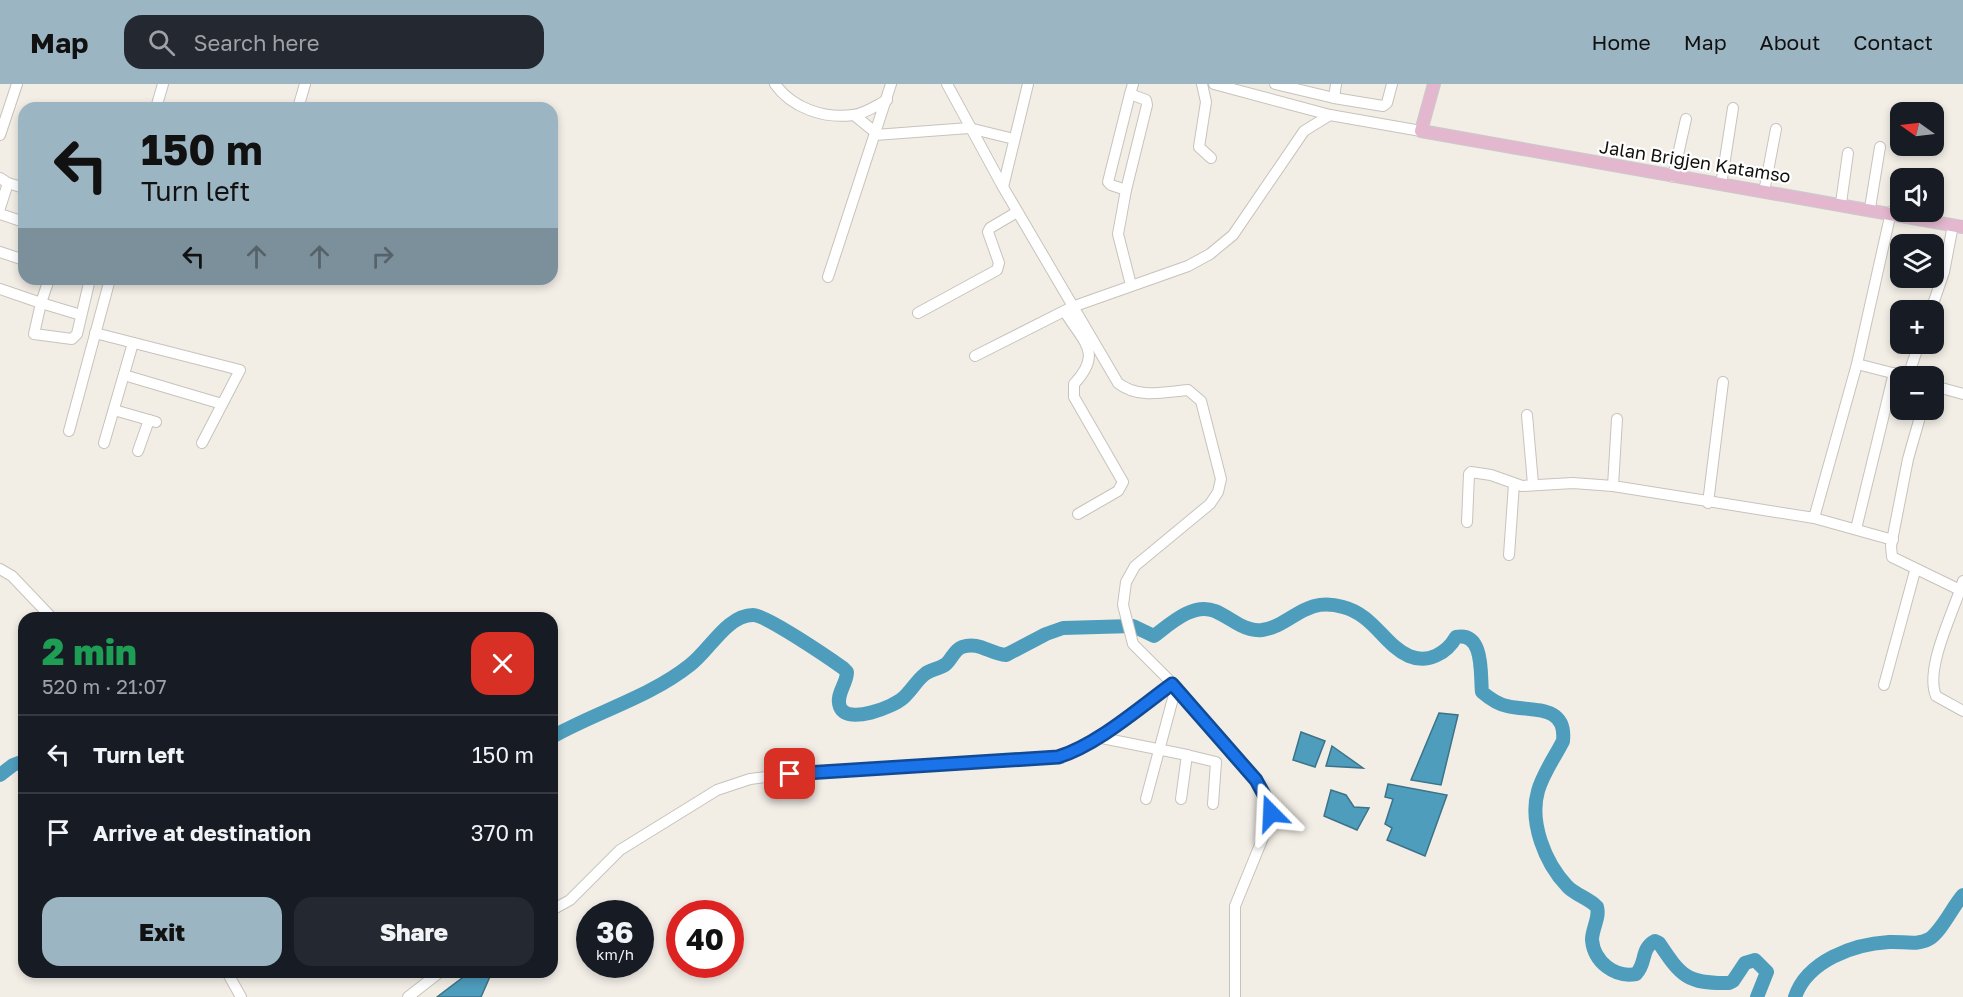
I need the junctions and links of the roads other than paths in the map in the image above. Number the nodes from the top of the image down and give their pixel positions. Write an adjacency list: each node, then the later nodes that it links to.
1 (17, 84): 30 (street)
2 (162, 84): 19 (street)
3 (305, 84): 20 (street)
4 (775, 84): 23 (street)
5 (891, 84): 18 (street)
6 (947, 84): 26 (street)
7 (1028, 84): 31 (street)
8 (1202, 84): 34 (street)
9 (1214, 84): 14 (street)
10 (1275, 84): 15 (street)
11 (1336, 84): 17 (street)
12 (1392, 84): 17 (street)
13 (1434, 84): 28 (main road)
14 (1231, 86): 21 (street)
15 (1304, 88): 17 (street); 21 (street)
16 (1131, 89): 40 (street); 40 (street)
17 (1334, 98)
18 (887, 100): 23 (street); 29 (street)
19 (158, 102)
20 (300, 102)
21 (1299, 107): 24 (street)
22 (1733, 108): 37 (street)
23 (854, 115): 29 (street)
24 (1330, 115): 28 (street); 58 (street)
25 (1686, 119): 35 (street)
26 (969, 128): 29 (street); 31 (street); 39 (street)
27 (1776, 129): 41 (street)
28 (1421, 131): 35 (main road, Jalan Brigjen Katamso)
29 (875, 134): 54 (street)
30 (0, 135)
31 (1014, 139): 39 (street)
32 (1881, 147): 44 (street)
33 (1848, 153): 42 (street)
34 (1210, 158)
35 (1673, 177): 37 (main road, Jalan Brigjen Katamso)
36 (4, 180): 38 (street); 43 (street)
37 (1721, 185): 41 (main road, Jalan Brigjen Katamso)
38 (18, 186)
39 (1003, 187): 45 (street)
40 (1126, 190): 58 (street)
41 (1764, 192): 42 (main road, Jalan Brigjen Katamso)
42 (1842, 203): 44 (main road, Jalan Brigjen Katamso)
43 (0, 208)
44 (1870, 208): 46 (main road, Jalan Brigjen Katamso)
45 (1017, 212): 62 (street); 63 (street)
46 (1890, 212)
47 (0, 214): 49 (street)
48 (1890, 216): 68 (street)
49 (18, 220)
50 (1939, 222): 51 (main road, Jalan Brigjen Katamso)
51 (1958, 226): 60 (street)
52 (0, 252): 53 (street)
53 (18, 258)
54 (828, 277)
55 (47, 285): 61 (street)
56 (88, 285): 64 (street)
57 (108, 285): 65 (street)
58 (1131, 285): 62 (street)
59 (0, 290): 61 (street)
60 (1934, 300)
61 (41, 303): 64 (street); 64 (street)
62 (1068, 310): 67 (street); 88 (street); 99 (street)
63 (918, 313)
64 (81, 315)
65 (95, 333): 66 (street); 80 (street)
66 (133, 343): 70 (street); 74 (street)
67 (975, 356)
68 (1857, 364): 69 (street); 89 (street)
69 (1890, 372)
70 (124, 375): 74 (street); 75 (street)
71 (1724, 382): 87 (street)
72 (1944, 389): 73 (street)
73 (1963, 394)
74 (222, 404): 82 (street)
75 (114, 410): 81 (street); 83 (street)
76 (1527, 415): 85 (street)
77 (1890, 415): 91 (street)
78 (1617, 419): 86 (street)
79 (1919, 420): 92 (street)
80 (69, 431)
81 (104, 443)
82 (202, 443)
83 (138, 451)
84 (1514, 484): 85 (street); 90 (street); 93 (street)
85 (1533, 484): 86 (street)
86 (1613, 486): 87 (street)
87 (1708, 503): 89 (street)
88 (1078, 514)
89 (1814, 518): 91 (street)
90 (1467, 522)
91 (1856, 529): 92 (street)
92 (1893, 540): 95 (street)
93 (1509, 555)
94 (0, 569): 97 (street)
95 (1916, 571): 96 (street); 98 (street)
96 (1962, 585): 100 (street)
97 (46, 612)
98 (1884, 685)
99 (1174, 686): 101 (street); 102 (street); 112 (street)
100 (1963, 711)
101 (1097, 737): 102 (street); 107 (street)
102 (1159, 750): 103 (street); 104 (street)
103 (1187, 754): 105 (street); 106 (street)
104 (1146, 799)
105 (1181, 799)
106 (1213, 804)
107 (558, 907)
108 (231, 978): 110 (street)
109 (432, 978): 111 (street)
110 (241, 997)
111 (408, 997)
112 (1235, 997)

